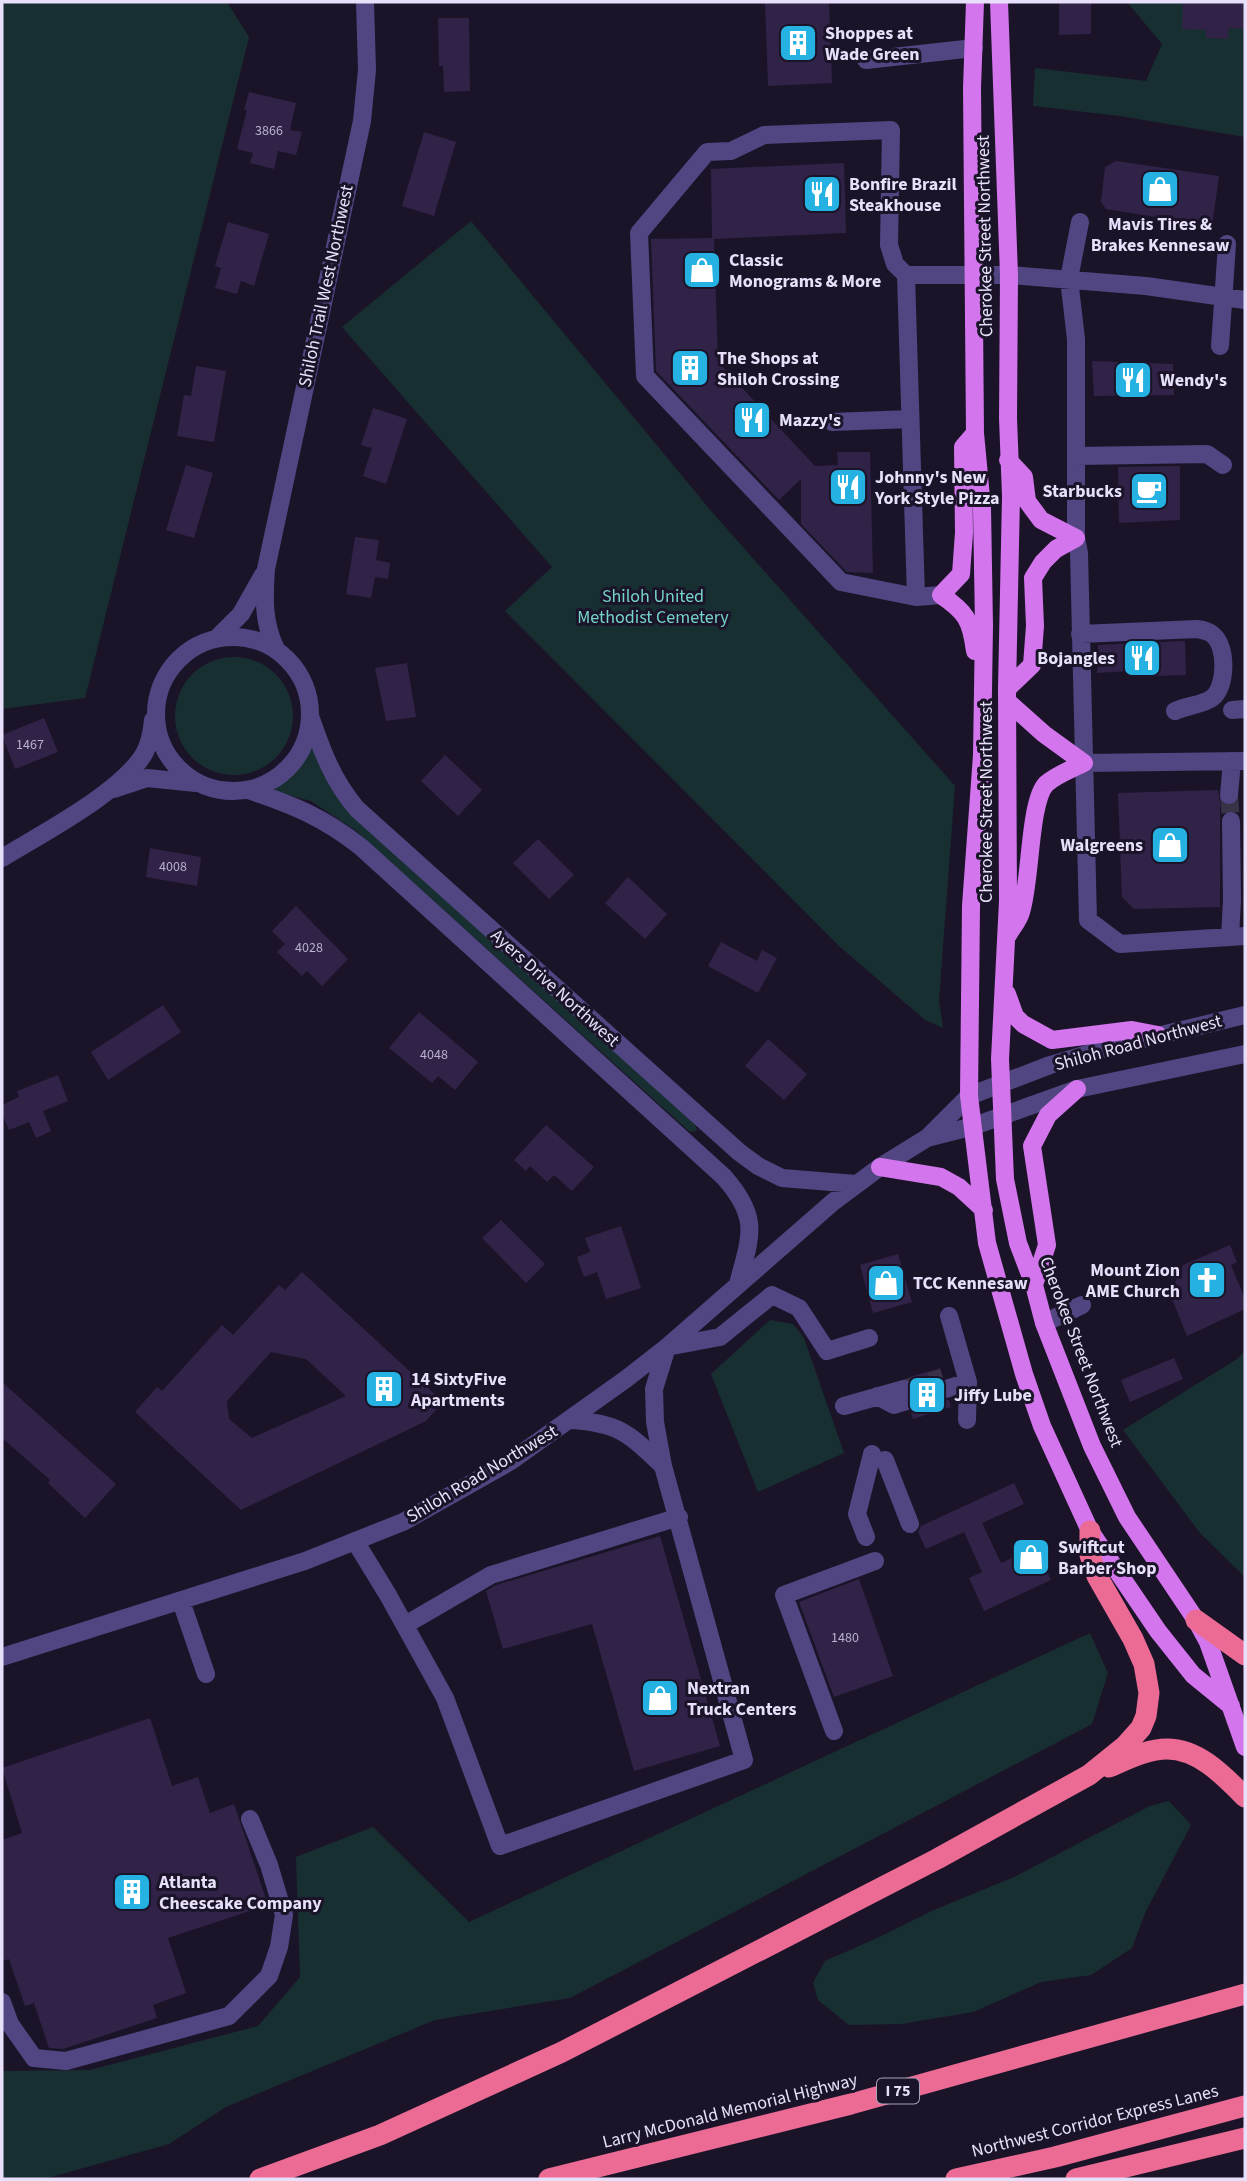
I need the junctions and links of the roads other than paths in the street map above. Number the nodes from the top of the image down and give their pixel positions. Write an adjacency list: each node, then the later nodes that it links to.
1 (365, 2): 22 (street, Shiloh Trail West Northwest)
2 (975, 2): 4 (main road, Cherokee Street Northwest)
3 (999, 2): 10 (main road, Cherokee Street Northwest)
4 (974, 48): 5 (street); 8 (main road, Cherokee Street Northwest)
5 (866, 60)
6 (1080, 222): 11 (street)
7 (1227, 244): 12 (street)
8 (973, 274): 9 (street); 10 (street); 17 (main road, Cherokee Street Northwest)
9 (906, 275): 15 (street); 24 (street)
10 (1009, 275): 11 (street); 19 (main road, Cherokee Street Northwest)
11 (1069, 279): 12 (street); 18 (street)
12 (1224, 298): 13 (street); 14 (street)
13 (1245, 300)
14 (1220, 345)
15 (910, 419): 16 (street); 24 (street)
16 (832, 422)
17 (975, 433): 23 (main road); 31 (main road, Cherokee Street Northwest)
18 (1076, 456): 20 (street); 21 (street)
19 (1008, 460): 21 (main road); 28 (main road, Cherokee Street Northwest)
20 (1223, 465)
21 (1076, 538): 25 (street); 28 (main road)
22 (265, 569): 26 (street, Shiloh Trail West Northwest); 27 (street, Shiloh Trail West Northwest)
23 (941, 595): 24 (street); 31 (main road)
24 (916, 597)
25 (1080, 634): 30 (street); 34 (street)
26 (217, 638): 27 (street); 29 (street)
27 (276, 649): 32 (street)
28 (1007, 695): 34 (main road); 42 (main road, Cherokee Street Northwest)
29 (156, 707): 35 (street); 36 (street)
30 (1175, 711)
31 (983, 713): 49 (main road, Cherokee Street Northwest)
32 (310, 716): 37 (street); 54 (street, Ayers Drive Northwest)
33 (1239, 761): 34 (street); 38 (street)
34 (1084, 763): 41 (street); 42 (main road)
35 (198, 783): 36 (street); 37 (street)
36 (111, 790): 40 (street)
37 (248, 790): 56 (street, Ayers Drive Northwest)
38 (1229, 796)
39 (1231, 821): 41 (street)
40 (2, 858)
41 (1238, 936)
42 (1005, 940): 43 (main road, Cherokee Street Northwest)
43 (1004, 986): 45 (main road); 47 (main road, Cherokee Street Northwest)
44 (1245, 1015): 45 (street, Shiloh Road Northwest)
45 (1158, 1035): 47 (street, Shiloh Road Northwest)
46 (1245, 1054): 48 (street, Shiloh Road Northwest)
47 (1001, 1084): 49 (street, Shiloh Road Northwest); 50 (main road, Cherokee Street Northwest)
48 (1077, 1089): 50 (street, Shiloh Road Northwest); 57 (main road)
49 (969, 1096): 51 (main road, Cherokee Street Northwest); 52 (street, Shiloh Road Northwest)
50 (1002, 1116): 51 (street, Shiloh Road Northwest); 57 (main road, Cherokee Street Northwest)
51 (974, 1126): 52 (street, Shiloh Road Northwest); 55 (main road, Cherokee Street Northwest)
52 (927, 1138): 53 (street, Shiloh Road Northwest)
53 (880, 1167): 54 (street, Shiloh Road Northwest); 55 (main road)
54 (856, 1184): 56 (street, Shiloh Road Northwest)
55 (984, 1210): 72 (main road, Cherokee Street Northwest)
56 (738, 1285): 62 (street, Shiloh Road Northwest)
57 (1034, 1285): 60 (main road, Cherokee Street Northwest)
58 (1082, 1305): 60 (street)
59 (949, 1316): 63 (street)
60 (1044, 1323): 77 (main road, Cherokee Street Northwest)
61 (869, 1338): 62 (street)
62 (667, 1347): 67 (street, Shiloh Road Northwest); 69 (street)
63 (966, 1377): 64 (street); 68 (street)
64 (944, 1383)
65 (906, 1395): 66 (street)
66 (844, 1406)
67 (571, 1420): 69 (street); 74 (street, Shiloh Road Northwest)
68 (967, 1420)
69 (663, 1466): 70 (street)
70 (678, 1517): 78 (street); 78 (street)
71 (910, 1524): 73 (street)
72 (1090, 1531): 82 (main road, Cherokee Street Northwest); 85 (highway)
73 (866, 1537)
74 (355, 1541): 76 (street, Shiloh Road Northwest); 78 (street)
75 (875, 1561): 83 (street)
76 (181, 1601): 80 (street, Shiloh Road Northwest); 81 (street)
77 (1196, 1620): 79 (highway); 82 (main road, Cherokee Street Northwest)
78 (405, 1625)
79 (1245, 1655)
80 (2, 1657)
81 (206, 1674)
82 (1238, 1712): 84 (main road)
83 (834, 1731)
84 (1245, 1747)
85 (1089, 1775): 86 (highway); 92 (highway)
86 (1245, 1797)
87 (250, 1819): 89 (street)
88 (1245, 1994): 93 (highway, Larry McDonald Memorial Highway / I 75)
89 (2, 2002)
90 (1245, 2106): 94 (highway, Northwest Corridor Express Lanes)
91 (1245, 2138): 95 (highway)
92 (260, 2179)
93 (549, 2179)
94 (956, 2179)
95 (1076, 2179)

